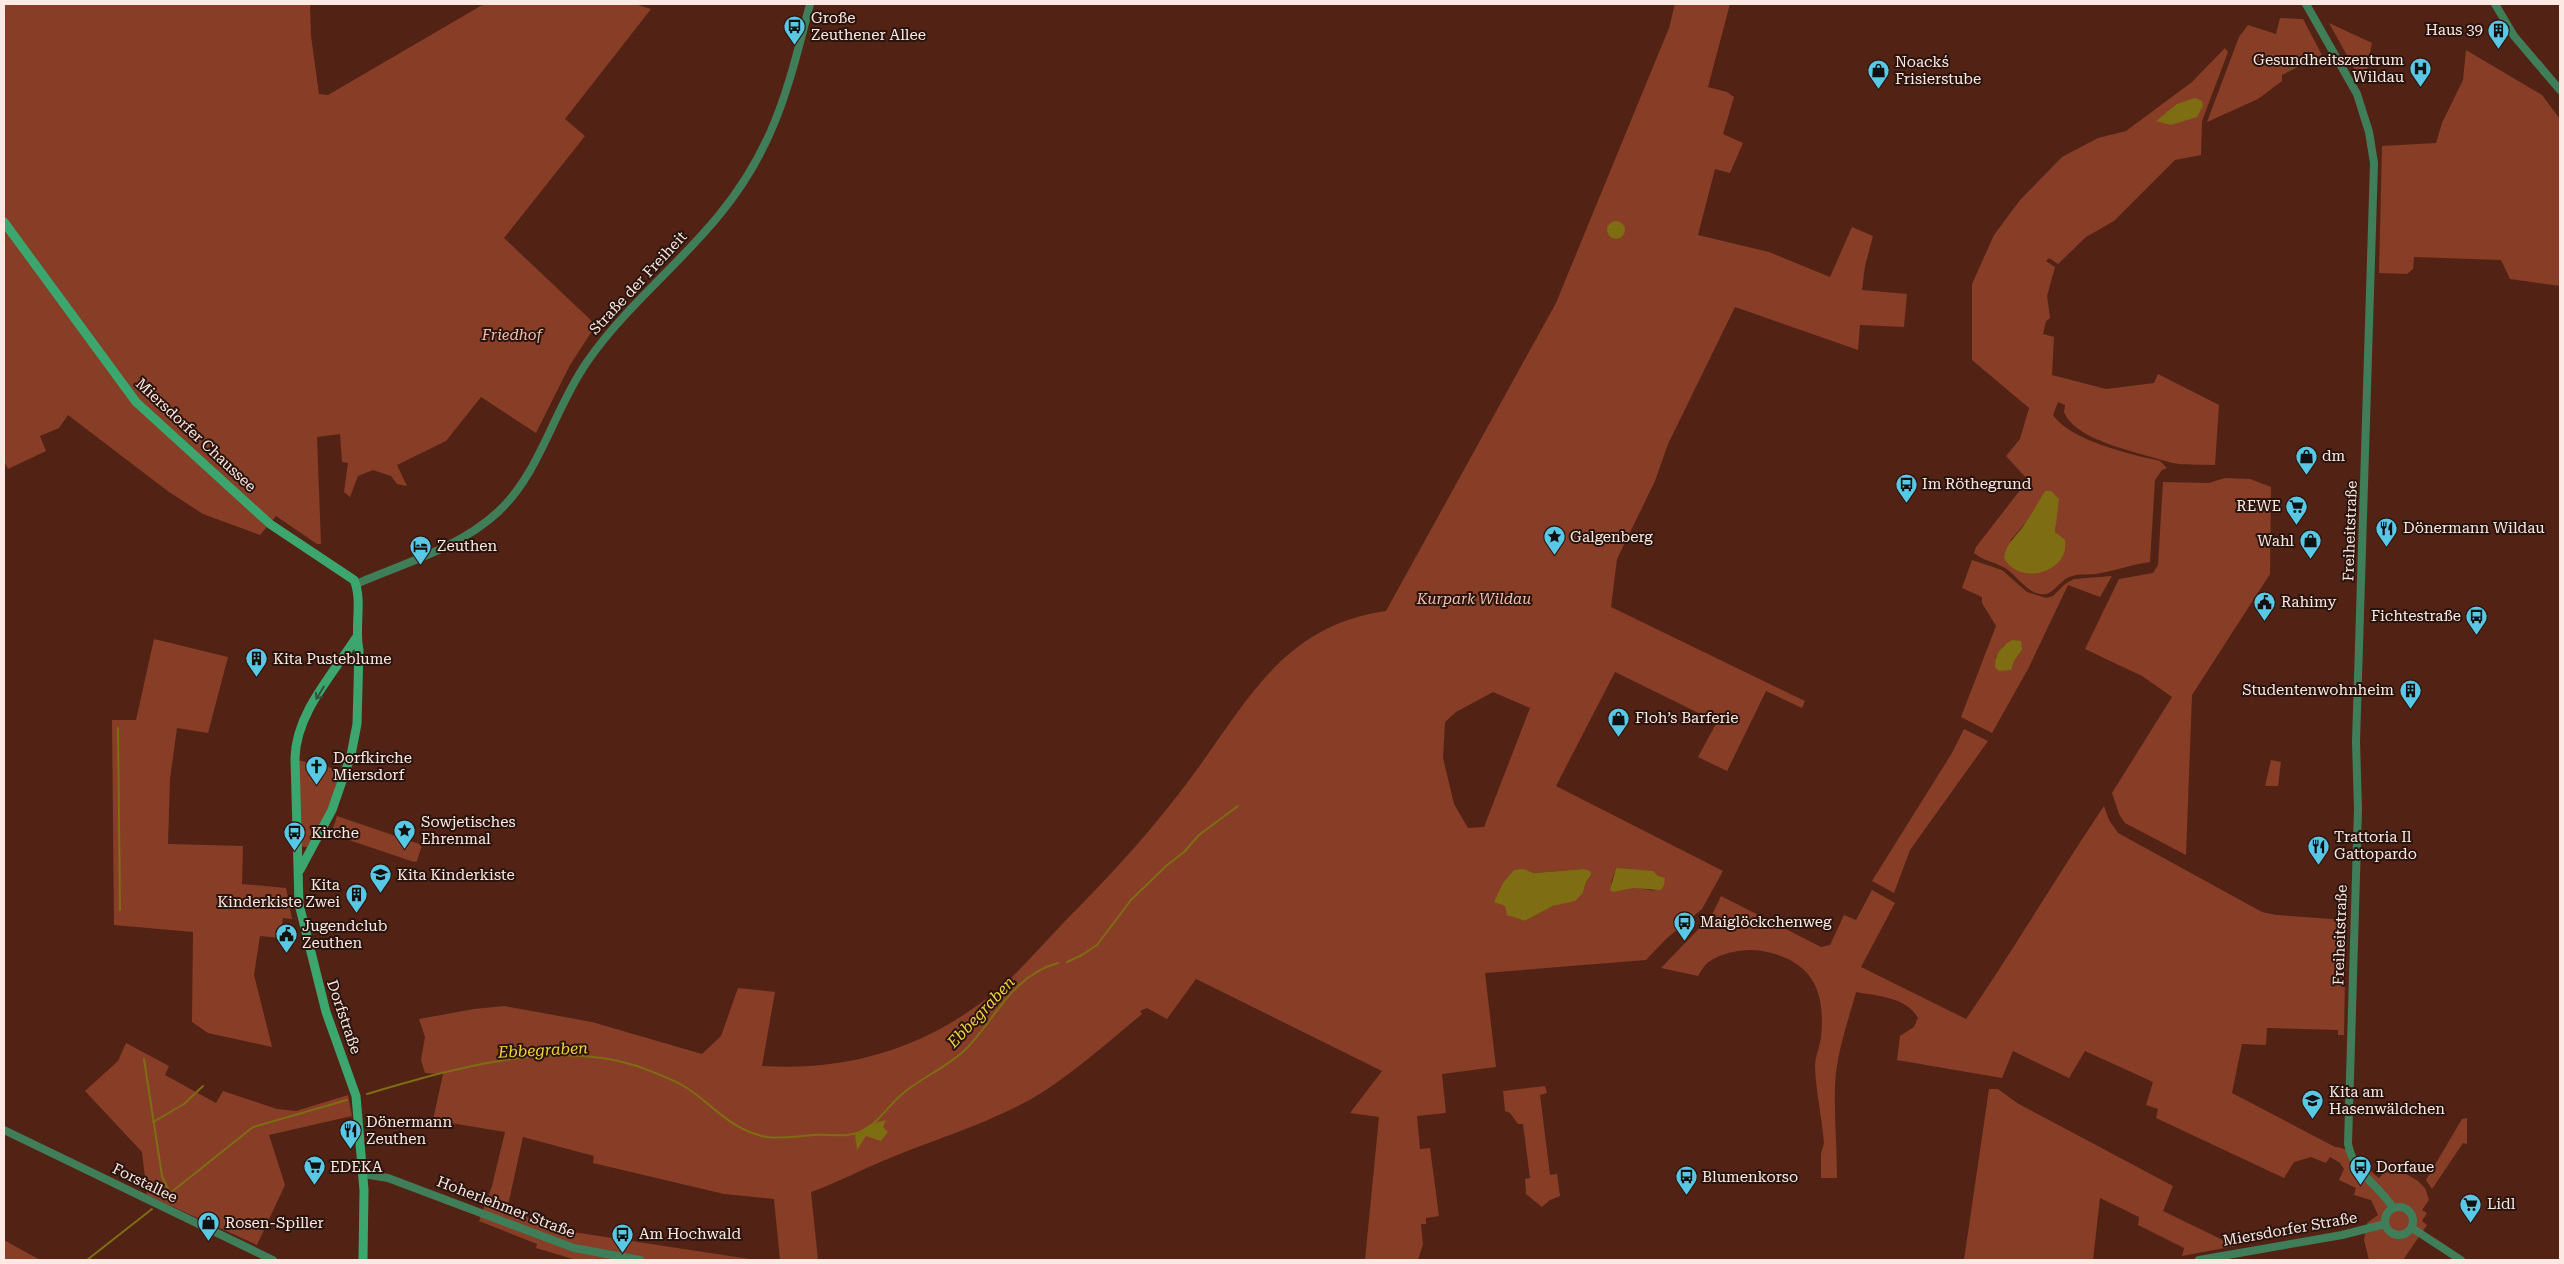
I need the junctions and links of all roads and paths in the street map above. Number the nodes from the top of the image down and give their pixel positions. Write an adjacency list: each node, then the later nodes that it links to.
1 (810, 4): 6 (street, Straße der Freiheit)
2 (2306, 4): 11 (street, Freiheitstraße)
3 (2495, 4): 4 (street)
4 (2560, 90)
5 (4, 222): 6 (main road, Miersdorfer Chaussee)
6 (356, 584): 7 (main road, Dorfstraße)
7 (356, 638): 8 (main road, Dorfstraße); 8 (main road, Dorfstraße, one-way to 8)
8 (300, 870): 10 (main road, Dorfstraße)
9 (4, 1130): 14 (street, Forstallee)
10 (364, 1174): 15 (main road, Dorfstraße); 16 (street, Hoherlehmer Straße)
11 (2393, 1208): 12 (street); 13 (street)
12 (2385, 1224): 13 (street); 17 (street, Miersdorfer Straße)
13 (2412, 1228): 18 (street)
14 (274, 1260)
15 (363, 1260)
16 (640, 1260)
17 (2199, 1260)
18 (2461, 1260)

